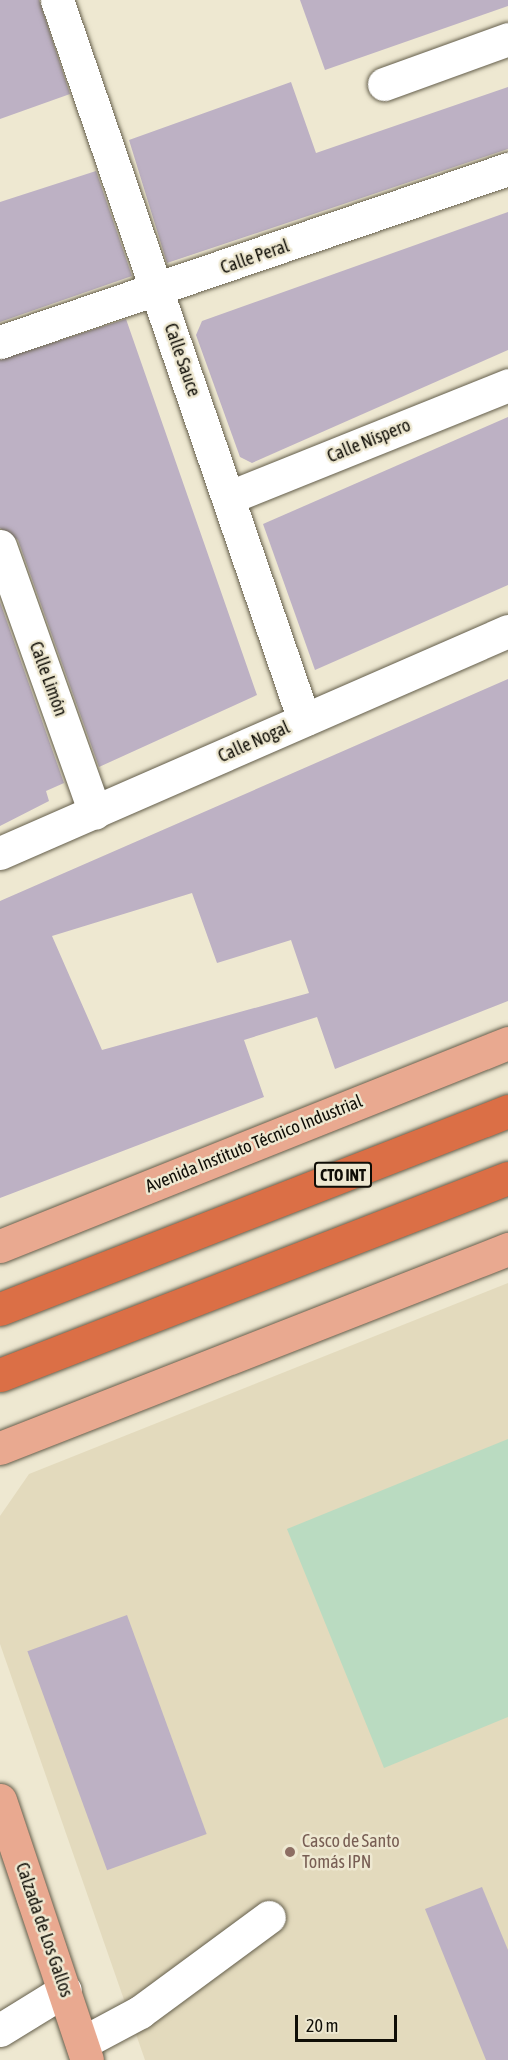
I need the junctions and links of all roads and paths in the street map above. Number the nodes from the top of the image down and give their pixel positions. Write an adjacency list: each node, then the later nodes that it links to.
1 (57, 0): 5 (street, Calle Sauce)
2 (508, 39): 3 (street)
3 (384, 84)
4 (508, 169): 5 (street, Calle Peral)
5 (158, 291): 6 (street, Calle Peral); 8 (street, Calle Sauce)
6 (0, 342)
7 (508, 385): 8 (street, Calle Níspero)
8 (230, 497): 11 (street, Calle Sauce)
9 (0, 546): 12 (street, Calle Limón)
10 (508, 631): 11 (street, Calle Nogal)
11 (304, 720): 12 (street, Calle Nogal)
12 (95, 813): 13 (street, Calle Nogal)
13 (0, 853)
14 (508, 1043): 17 (main road, Avenida Instituto Técnico Industrial)
15 (508, 1111): 19 (highway, CTO INT)
16 (508, 1178): 20 (highway)
17 (0, 1246)
18 (508, 1249): 21 (main road)
19 (0, 1309)
20 (0, 1375)
21 (0, 1448)
22 (0, 1800): 24 (main road, Calzada de Los Gallos)
23 (269, 1917): 26 (street)
24 (65, 1990): 25 (street); 26 (main road, Calzada de Los Gallos)
25 (0, 2030)
26 (85, 2051)

